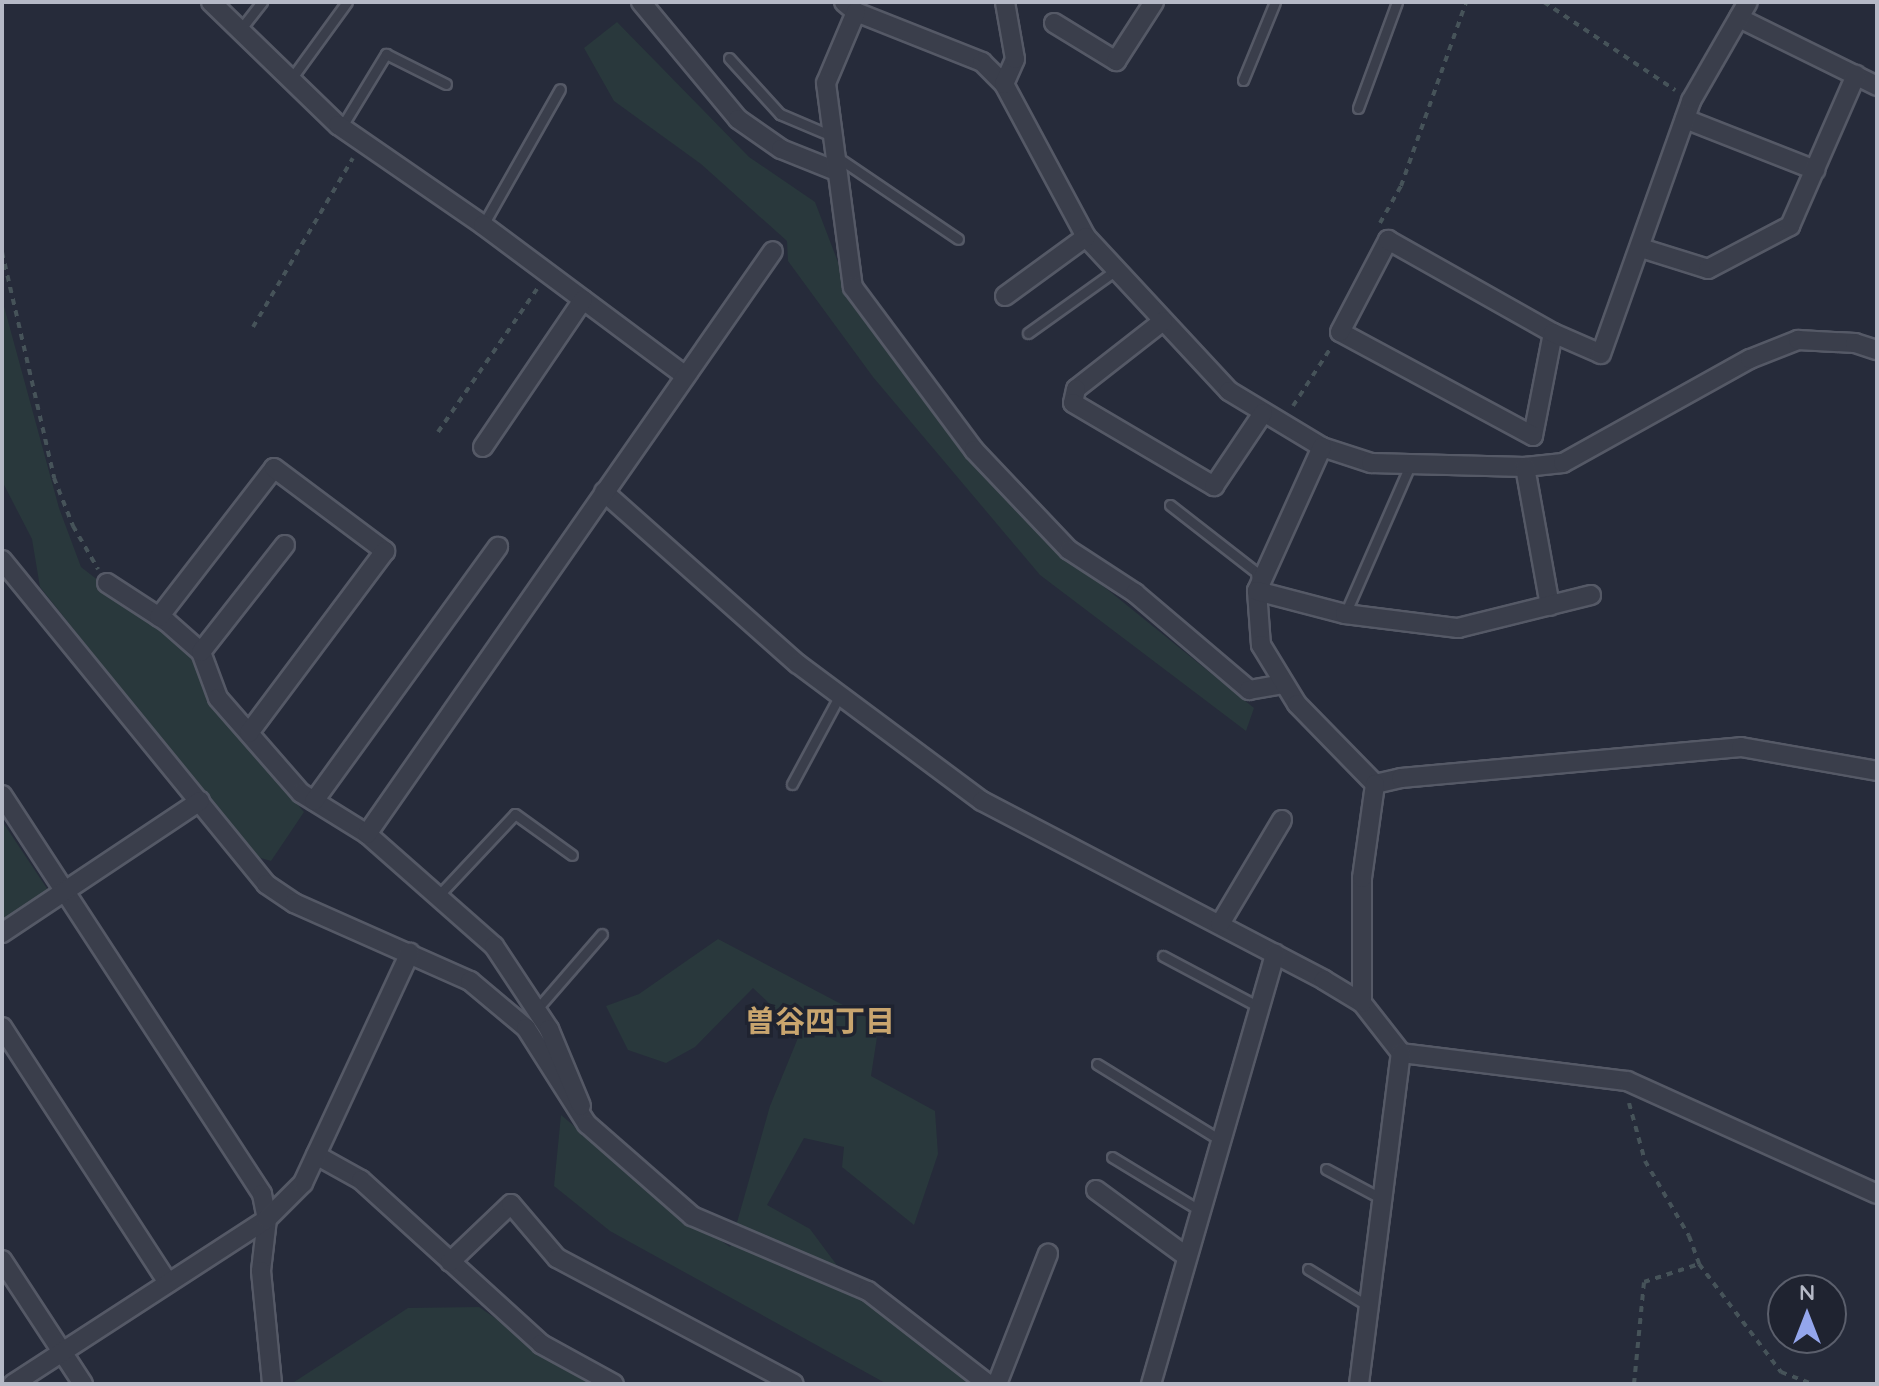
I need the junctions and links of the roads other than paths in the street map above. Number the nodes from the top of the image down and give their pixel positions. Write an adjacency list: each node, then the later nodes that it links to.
1 (211, 2): 12 (street)
2 (262, 2): 12 (lane)
3 (347, 2): 15 (lane)
4 (641, 2): 24 (street)
5 (1005, 2): 18 (street)
6 (1154, 2): 11 (street)
7 (1275, 2): 16 (lane)
8 (1397, 2): 21 (lane)
9 (850, 7): 18 (street); 24 (street)
10 (1744, 10): 14 (street); 22 (street)
11 (1054, 23)
12 (240, 30): 15 (street)
13 (729, 58): 24 (lane)
14 (1856, 75): 19 (street); 25 (street)
15 (291, 79): 23 (street)
16 (1243, 80)
17 (446, 84): 23 (lane)
18 (1004, 84): 27 (street)
19 (1877, 86)
20 (560, 89): 26 (lane)
21 (1358, 108)
22 (1688, 110): 25 (street); 29 (street)
23 (341, 128): 26 (street)
24 (834, 154): 28 (lane); 56 (street)
25 (1815, 170): 29 (street)
26 (483, 225): 33 (street)
27 (1086, 237): 31 (street); 32 (street)
28 (958, 239)
29 (1641, 248): 36 (street)
30 (773, 251): 38 (street)
31 (1116, 270): 34 (street); 35 (lane)
32 (1005, 296)
33 (583, 300): 38 (street); 40 (street)
34 (1163, 321): 39 (street); 39 (street)
35 (1028, 333)
36 (1553, 333): 36 (street)
37 (1877, 350): 43 (street)
38 (684, 375): 44 (street)
39 (1263, 413): 41 (street)
40 (483, 447)
41 (1322, 447): 42 (street); 50 (street)
42 (1410, 465): 43 (street); 53 (lane)
43 (1525, 467): 52 (street)
44 (604, 492): 57 (street); 66 (street)
45 (1170, 505): 50 (lane)
46 (285, 545): 55 (street)
47 (498, 547): 64 (street)
48 (2, 560): 63 (street)
49 (107, 583): 54 (street)
50 (1257, 591): 53 (street); 56 (street)
51 (1591, 595): 52 (street)
52 (1550, 606): 53 (street)
53 (1345, 614)
54 (159, 617): 55 (street); 58 (street)
55 (201, 652): 58 (street)
56 (1282, 684): 61 (street)
57 (840, 695): 60 (lane); 70 (street)
58 (249, 733): 64 (street)
59 (1877, 771): 61 (street)
60 (792, 784)
61 (1375, 784): 76 (street)
62 (2, 795): 68 (street)
63 (200, 801): 68 (street); 73 (street)
64 (314, 801): 66 (street)
65 (1282, 820): 70 (street)
66 (367, 834): 69 (street)
67 (572, 855): 69 (lane)
68 (66, 891): 71 (street); 91 (street)
69 (438, 896): 78 (street)
70 (1220, 924): 74 (street)
71 (2, 933)
72 (602, 934): 78 (lane)
73 (410, 953): 82 (street); 84 (street)
74 (1275, 954): 76 (street); 77 (street)
75 (1163, 956): 77 (lane)
76 (1362, 1003): 80 (street)
77 (1259, 1007): 83 (street)
78 (537, 1009): 82 (street)
79 (2, 1027): 97 (street)
80 (1401, 1053): 88 (street); 89 (street)
81 (1097, 1064): 83 (lane)
82 (587, 1124): 105 (street)
83 (1220, 1140): 90 (street)
84 (316, 1155): 91 (street); 95 (street)
85 (1112, 1157): 90 (lane)
86 (1326, 1169): 89 (lane)
87 (1096, 1190): 93 (street)
88 (1877, 1194)
89 (1384, 1200): 98 (street)
90 (1199, 1210): 93 (street)
91 (267, 1219): 97 (street); 102 (street)
92 (1048, 1254): 106 (street)
93 (1186, 1256): 107 (street)
94 (2, 1260): 99 (street)
95 (450, 1262): 103 (street); 104 (street)
96 (1308, 1269): 98 (lane)
97 (168, 1283): 99 (street)
98 (1371, 1308): 108 (street)
99 (62, 1352): 100 (street); 101 (street)
100 (13, 1384)
101 (83, 1384)
102 (272, 1384)
103 (614, 1384)
104 (794, 1384)
105 (988, 1384)
106 (997, 1384)
107 (1151, 1384)
108 (1359, 1384)

